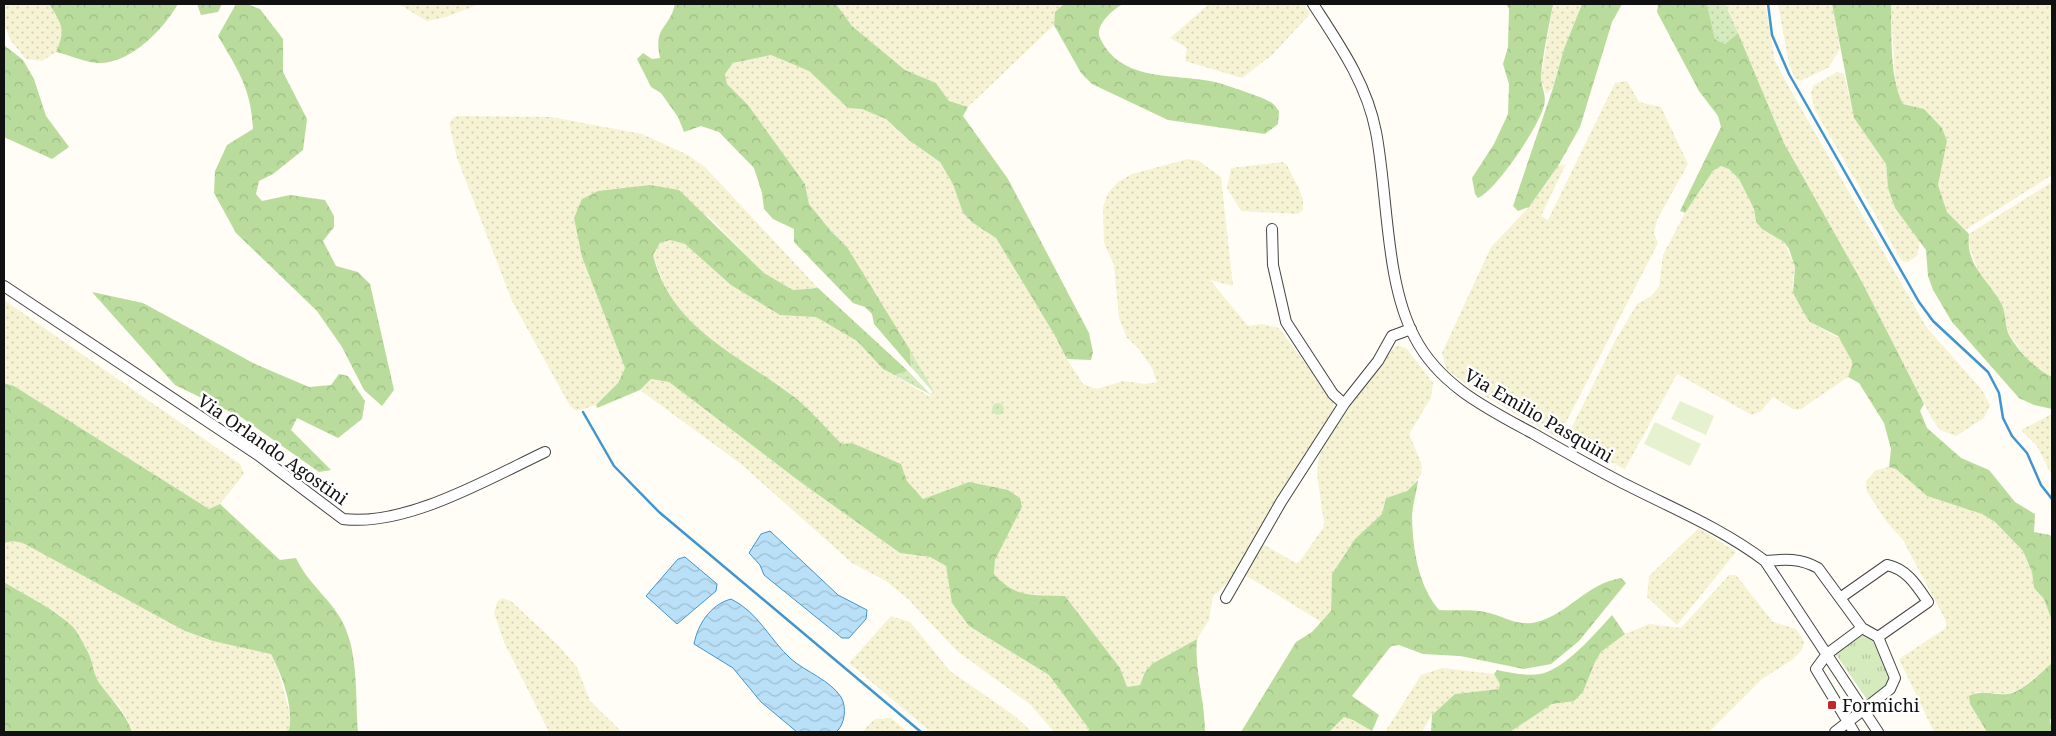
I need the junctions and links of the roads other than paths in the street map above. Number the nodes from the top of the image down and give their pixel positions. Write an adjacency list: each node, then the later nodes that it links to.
1 (1313, 4): 4 (street, Via Emilio Pasquini)
2 (1272, 229): 5 (street)
3 (4, 286): 6 (street, Via Orlando Agostini)
4 (1411, 329): 5 (street); 7 (street, Via Emilio Pasquini)
5 (1344, 404): 8 (street)
6 (545, 452)
7 (1765, 561): 9 (street); 12 (street, Via Emilio Pasquini)
8 (1226, 598)
9 (1840, 598): 10 (street); 11 (street)
10 (1862, 628): 11 (street); 12 (street)
11 (1878, 637): 13 (street)
12 (1827, 654): 13 (street, Via Emilio Pasquini); 14 (street)
13 (1863, 709): 14 (street); 17 (street, Via Emilio Pasquini)
14 (1847, 722): 15 (street); 16 (street)
15 (1835, 732)
16 (1854, 732)
17 (1878, 732)

